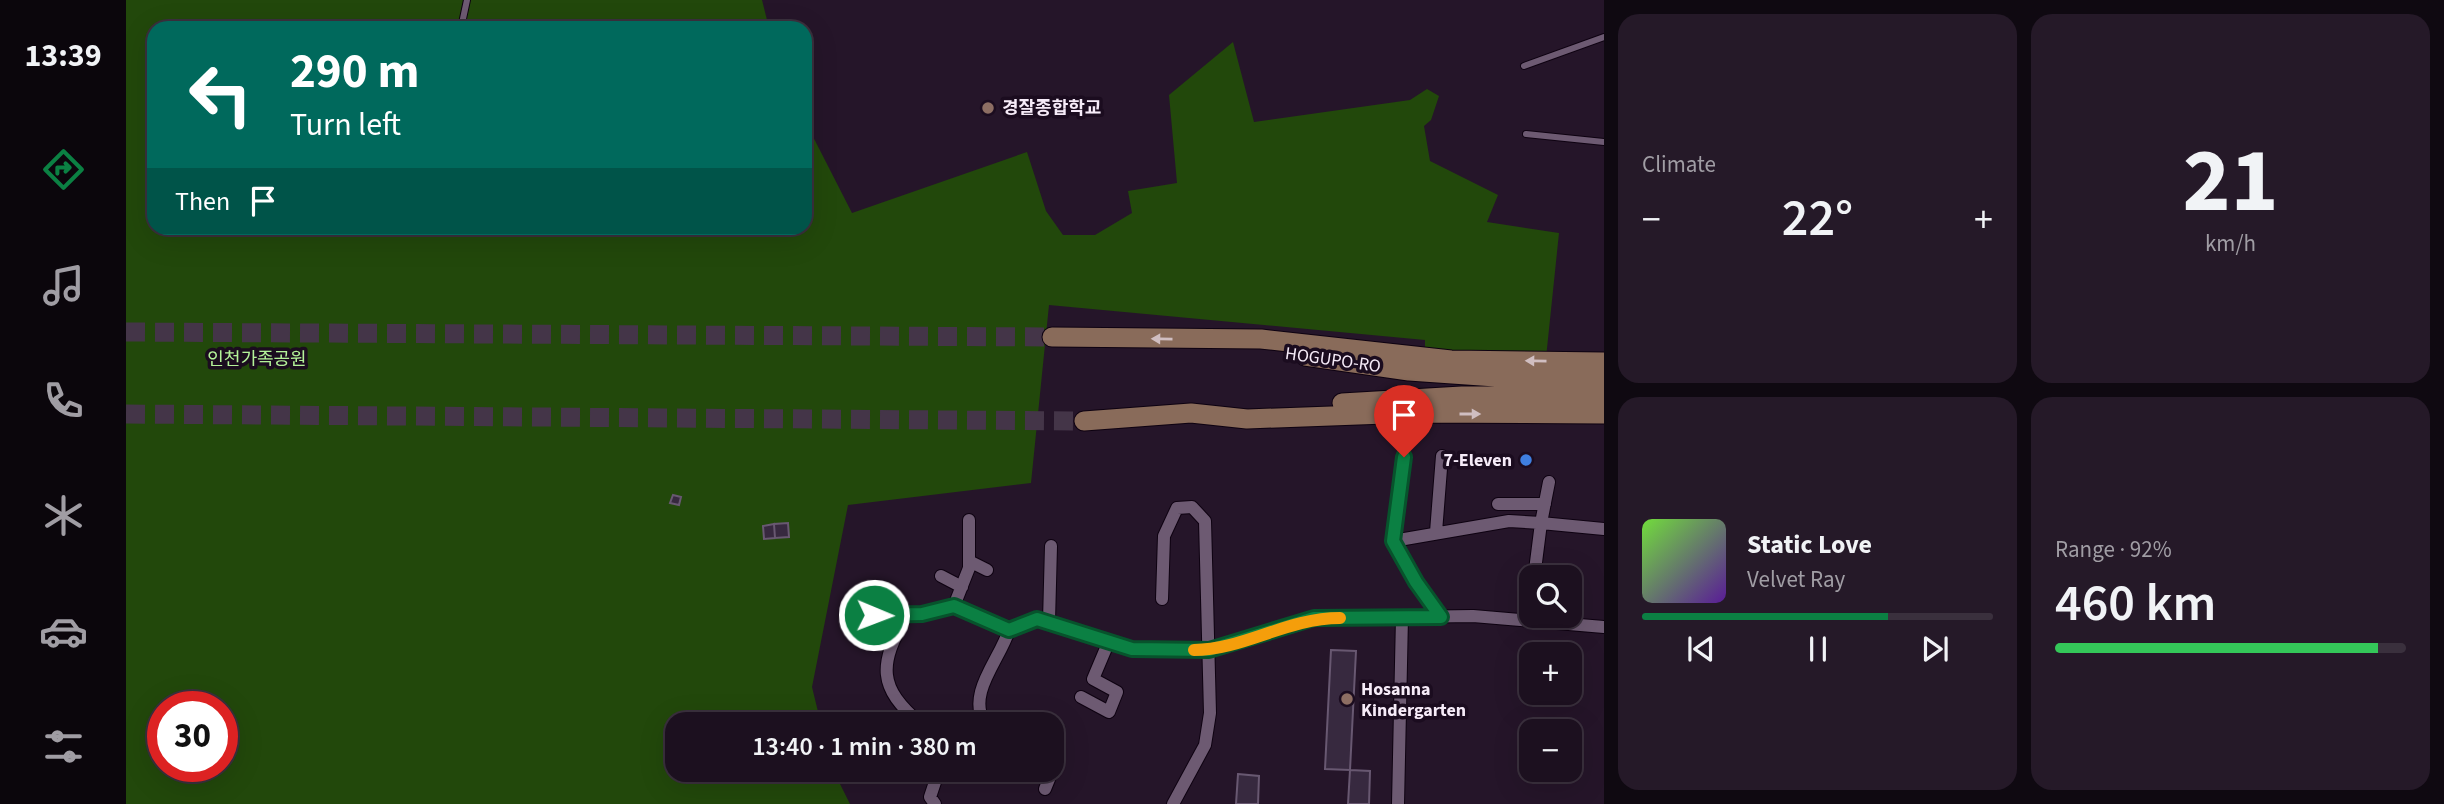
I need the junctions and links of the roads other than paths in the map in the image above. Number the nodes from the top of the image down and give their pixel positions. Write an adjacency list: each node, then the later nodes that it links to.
1 (467, 0): 2 (lane)
2 (462, 21)
3 (1604, 37): 4 (lane)
4 (1524, 66)
5 (1526, 134): 6 (lane)
6 (1604, 142)
7 (1052, 337): 8 (main road, HOGUPO-RO, one-way to 7)
8 (1190, 339): 9 (main road, HOGUPO-RO, one-way to 8); 10 (main road, HOGUPO-RO)
9 (1604, 362)
10 (1604, 378)
11 (1604, 396): 12 (main road, HOGUPO-RO)
12 (1191, 413): 13 (main road, HOGUPO-RO, one-way to 13); 14 (main road, HOGUPO-RO)
13 (1604, 414)
14 (1084, 421)
15 (1442, 456): 23 (street)
16 (1404, 457): 24 (street)
17 (1549, 482): 19 (street)
18 (1497, 504): 19 (street)
19 (1545, 504): 21 (street)
20 (969, 520): 26 (street)
21 (1541, 523): 22 (street); 23 (street); 27 (street)
22 (1604, 529)
23 (1436, 532): 24 (street)
24 (1393, 541): 36 (street)
25 (1051, 546): 37 (street)
26 (969, 561): 28 (street); 30 (street)
27 (1536, 565)
28 (988, 570)
29 (941, 576): 30 (street)
30 (962, 587): 32 (street)
31 (1162, 599): 43 (street)
32 (954, 606): 34 (street); 41 (street)
33 (874, 615): 34 (street)
34 (906, 616): 45 (street)
35 (1402, 617): 36 (street); 43 (street); 52 (street)
36 (1441, 617): 38 (street)
37 (1049, 621): 41 (street); 42 (street)
38 (1519, 621)
39 (1582, 625): 40 (street)
40 (1604, 627)
41 (1009, 630): 46 (street)
42 (1109, 641): 43 (street); 44 (street)
43 (1209, 650): 51 (street)
44 (1081, 697)
45 (906, 712)
46 (979, 712)
47 (936, 782): 50 (street)
48 (1048, 782): 49 (street)
49 (1045, 789)
50 (934, 804)
51 (1173, 804)
52 (1398, 804)

